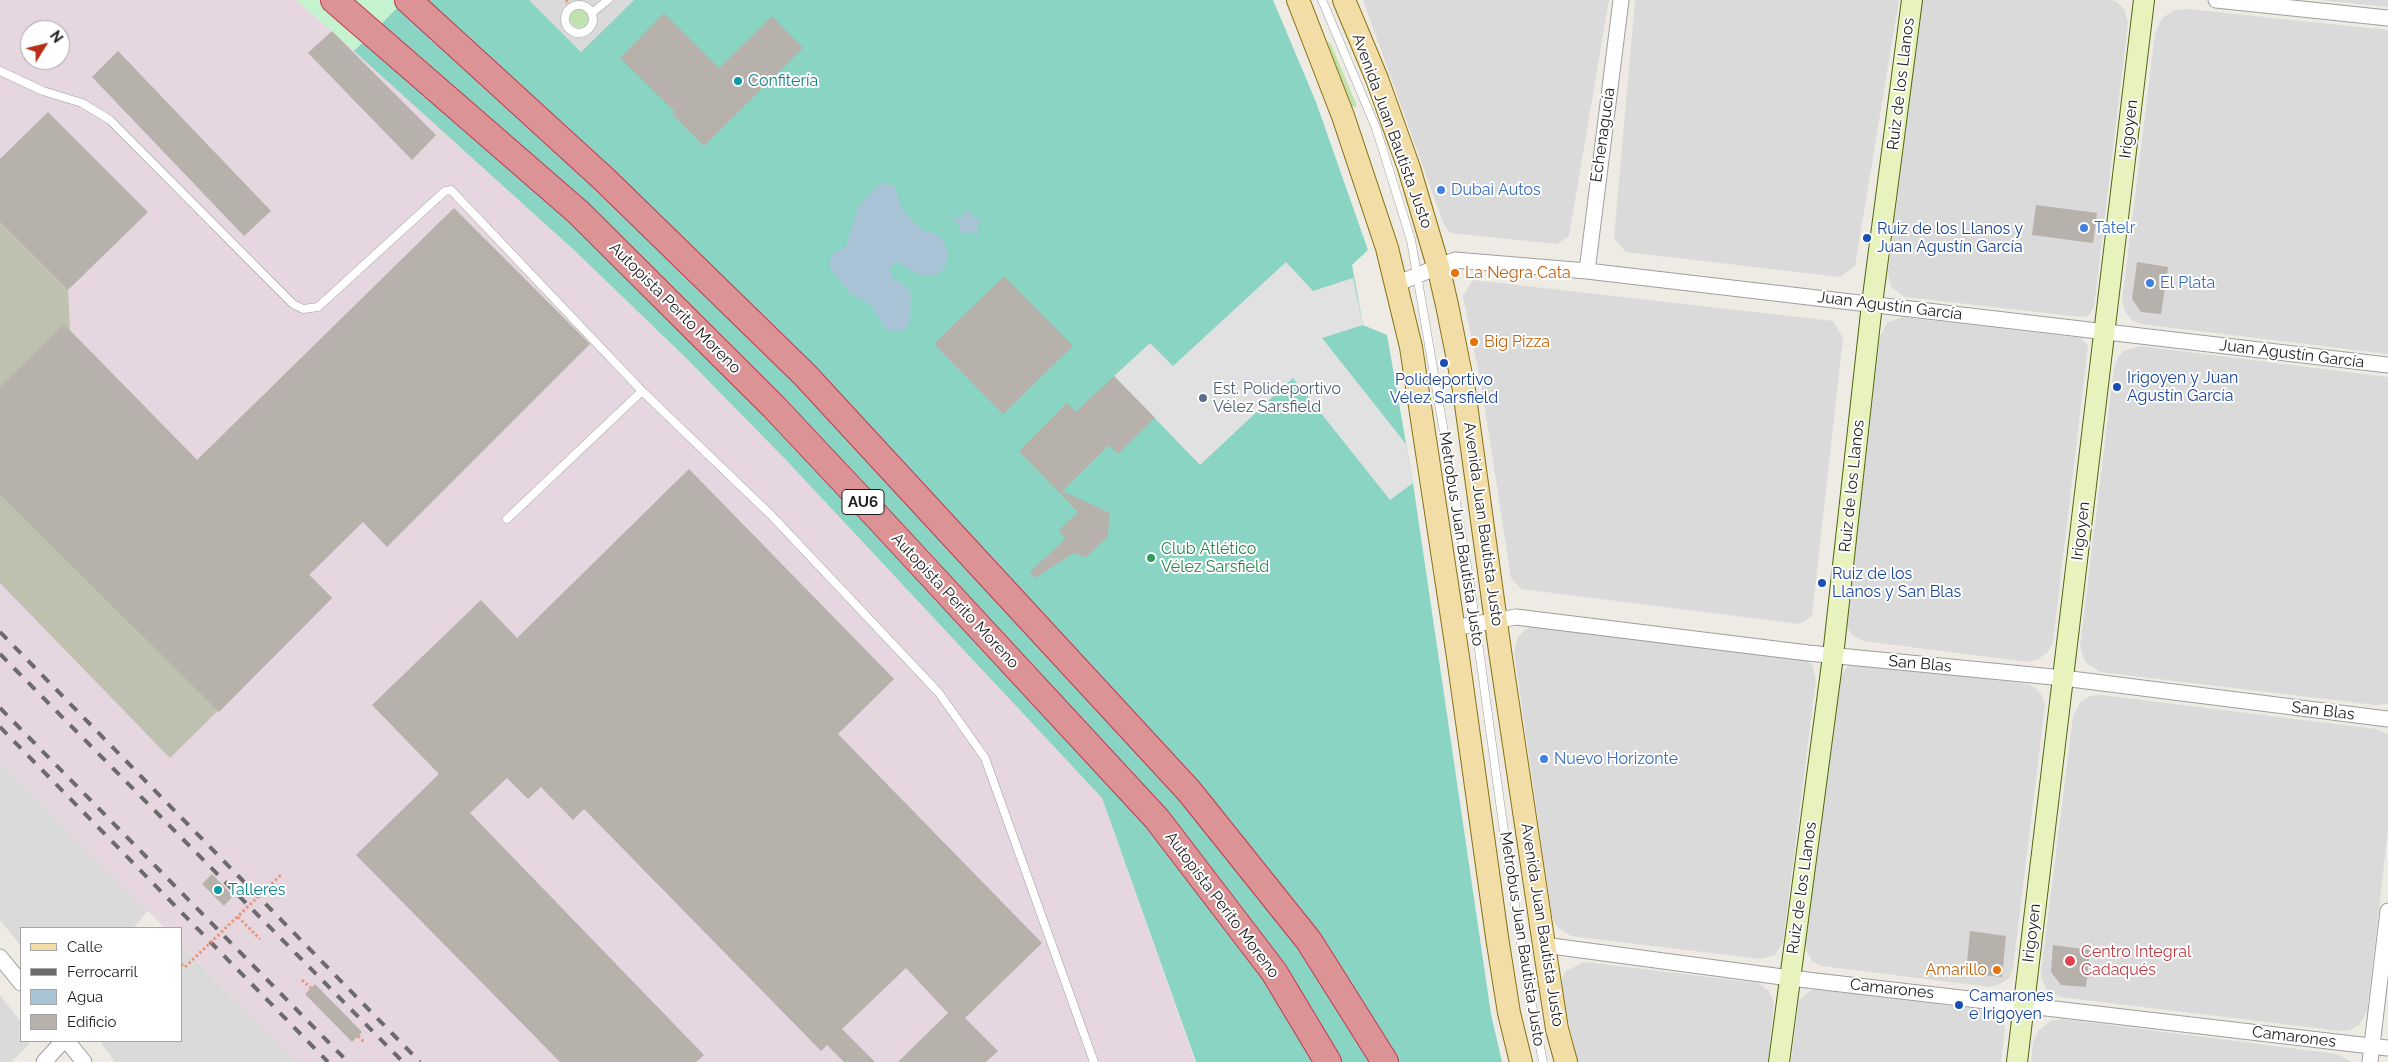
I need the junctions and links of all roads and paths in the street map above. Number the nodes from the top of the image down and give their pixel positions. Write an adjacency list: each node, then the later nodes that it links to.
1 (334, 0): 48 (highway, Autopista Perito Moreno / AU6)
2 (408, 0): 49 (highway, AU6)
3 (608, 0): 12 (lane)
4 (1298, 0): 17 (main road, Avenida Juan Bautista Justo)
5 (1322, 0): 15 (lane)
6 (1344, 0): 15 (main road, Avenida Juan Bautista Justo)
7 (1621, 0): 16 (street, Echenagucía)
8 (1912, 0): 18 (street, Ruiz de los Llanos)
9 (2144, 0): 19 (street, Irigoyen)
10 (2216, 0): 13 (street)
11 (568, 4): 12 (lane); 12 (lane)
12 (592, 12)
13 (2388, 18)
14 (0, 71): 21 (lane)
15 (1428, 270): 16 (street, Juan Agustín García); 17 (street, Juan Agustín García); 23 (main road, Avenida Juan Bautista Justo)
16 (1587, 270): 18 (street, Juan Agustín García)
17 (1396, 284): 23 (main road, Avenida Juan Bautista Justo)
18 (1872, 304): 19 (street, Juan Agustín García); 24 (street, Ruiz de los Llanos)
19 (2104, 332): 20 (street, Juan Agustín García); 25 (street, Irigoyen)
20 (2388, 365)
21 (642, 391): 22 (lane); 47 (lane)
22 (507, 520)
23 (1475, 624): 24 (street, San Blas); 31 (main road, Avenida Juan Bautista Justo); 50 (main road, Avenida Juan Bautista Justo); 51 (lane, Metrobus Juan Bautista Justo)
24 (1833, 656): 25 (street, San Blas); 34 (street, Ruiz de los Llanos)
25 (2063, 678): 26 (street, San Blas); 38 (street, Irigoyen)
26 (2388, 719)
27 (282, 874): 29 (path, bridge)
28 (2388, 911): 43 (street)
29 (238, 917): 30 (path); 33 (path, bridge)
30 (260, 939)
31 (1544, 945): 34 (street, Camarones); 52 (main road, Avenida Juan Bautista Justo)
32 (0, 956): 36 (street)
33 (182, 965)
34 (1790, 978): 38 (street, Camarones); 53 (street, Ruiz de los Llanos)
35 (302, 980): 37 (path)
36 (20, 982)
37 (311, 988)
38 (2024, 1004): 43 (street, Camarones); 54 (street, Irigoyen)
39 (358, 1036): 42 (path)
40 (62, 1042): 45 (street)
41 (68, 1042): 46 (street)
42 (365, 1043)
43 (2372, 1046): 44 (street, Camarones); 55 (street)
44 (2388, 1048)
45 (44, 1062)
46 (84, 1062)
47 (1094, 1062)
48 (1328, 1062)
49 (1386, 1062)
50 (1521, 1062)
51 (1543, 1062)
52 (1566, 1062)
53 (1779, 1062)
54 (2017, 1062)
55 (2370, 1062)

